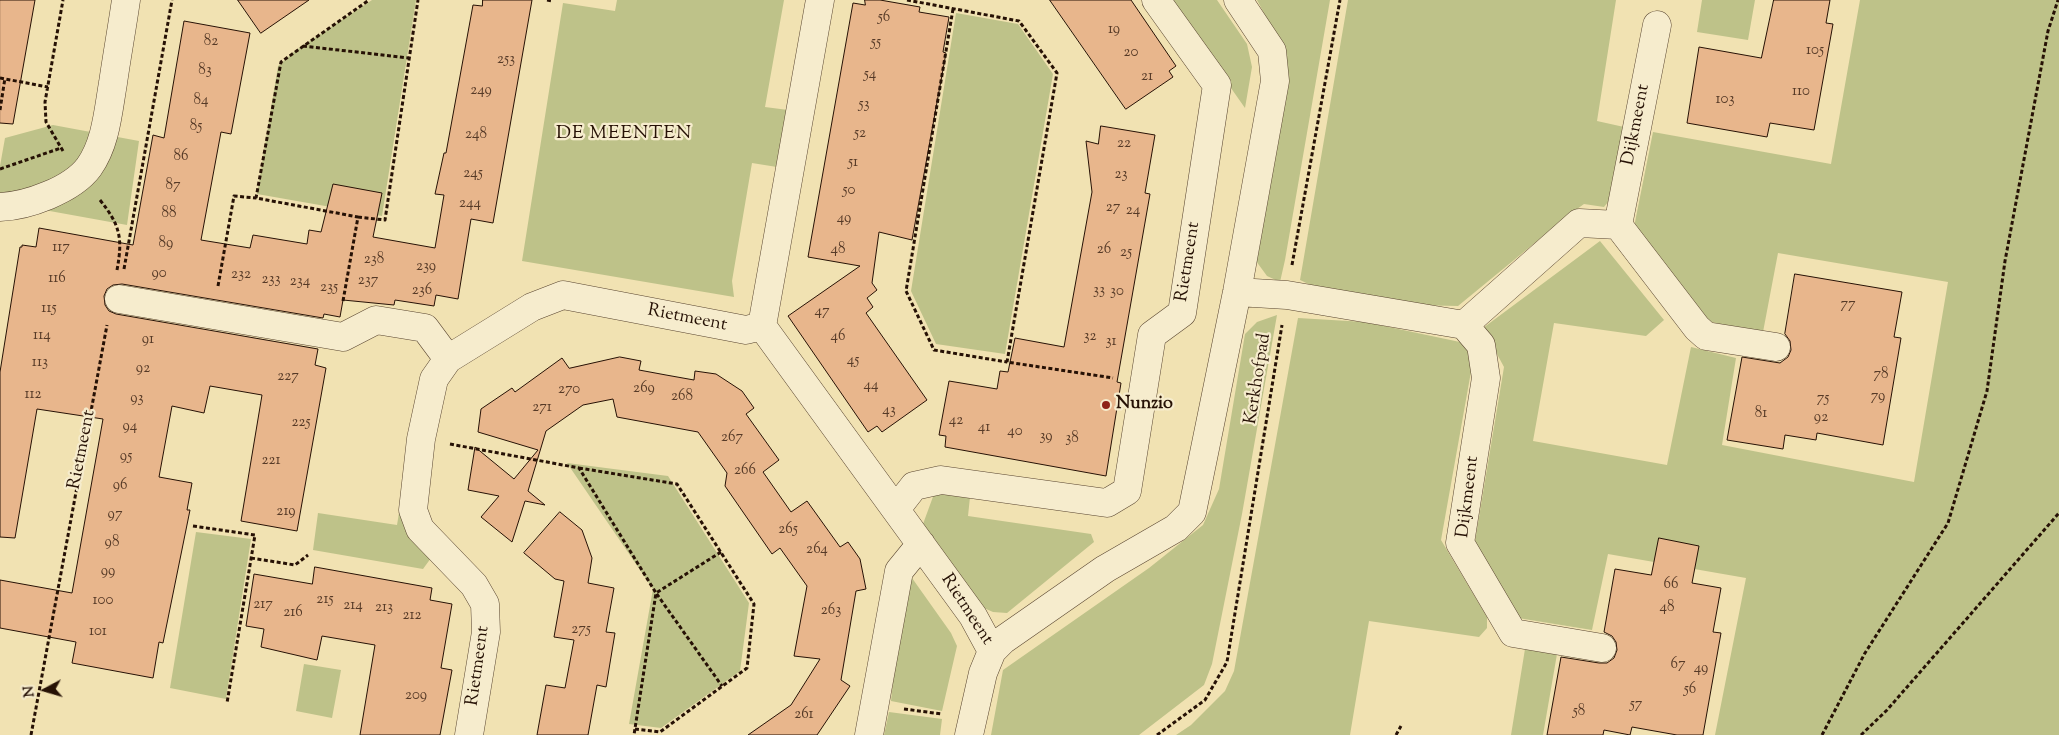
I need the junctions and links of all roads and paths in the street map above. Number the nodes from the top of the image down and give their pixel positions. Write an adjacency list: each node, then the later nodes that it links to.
1 (63, 0): 20 (path, Rietmeent)
2 (126, 0): 24 (street)
3 (172, 0): 31 (path)
4 (369, 0): 16 (path)
5 (418, 0): 17 (path)
6 (548, 0): 13 (path)
7 (820, 0): 34 (street)
8 (907, 0): 14 (path)
9 (1156, 0): 39 (street, Rietmeent)
10 (1238, 0): 29 (street, Rietmeent)
11 (1340, 0): 30 (path, Kerkhofpad)
12 (2058, 0): 63 (path)
13 (552, 1)
14 (953, 9): 38 (path); 38 (path)
15 (1657, 24): 28 (street, Dijkmeent)
16 (302, 46): 17 (path); 25 (path)
17 (409, 58): 27 (path)
18 (0, 78): 19 (path)
19 (5, 78): 20 (path); 21 (path)
20 (48, 87): 22 (path, Rietmeent)
21 (0, 110)
22 (61, 148): 23 (path); 24 (path, Rietmeent)
23 (0, 169)
24 (80, 175): 26 (street); 31 (path, Rietmeent)
25 (256, 198): 27 (path); 32 (path)
26 (0, 207)
27 (358, 217): 35 (path)
28 (1618, 225): 33 (street); 36 (street)
29 (1237, 292): 30 (street); 51 (street, Rietmeent)
30 (1287, 295): 33 (street); 61 (path, Kerkhofpad)
31 (114, 297): 32 (street); 56 (path, Rietmeent)
32 (212, 316): 35 (street)
33 (1464, 325): 50 (street, Dijkmeent)
34 (762, 326): 37 (street, Rietmeent); 42 (street, Rietmeent)
35 (337, 336): 37 (street)
36 (1776, 347)
37 (448, 359): 40 (street, Rietmeent)
38 (1007, 362): 39 (path)
39 (1144, 383): 42 (street, Rietmeent)
40 (421, 439): 41 (path); 57 (street, Rietmeent)
41 (579, 468): 46 (path); 49 (path)
42 (896, 509): 45 (street, Rietmeent)
43 (2059, 513): 64 (path)
44 (193, 526): 48 (path)
45 (921, 544): 51 (street, Rietmeent); 59 (street)
46 (721, 552): 49 (path); 52 (path)
47 (308, 555): 48 (path)
48 (251, 558): 53 (path)
49 (656, 593): 52 (path); 55 (path)
50 (1602, 648)
51 (992, 651): 60 (street, Rietmeent)
52 (722, 686): 55 (path)
53 (228, 703)
54 (1401, 726): 62 (path)
55 (635, 729): 58 (path)
56 (31, 735)
57 (469, 735)
58 (634, 735)
59 (870, 735)
60 (969, 735)
61 (1157, 735)
62 (1396, 735)
63 (1822, 735)
64 (1861, 735)

